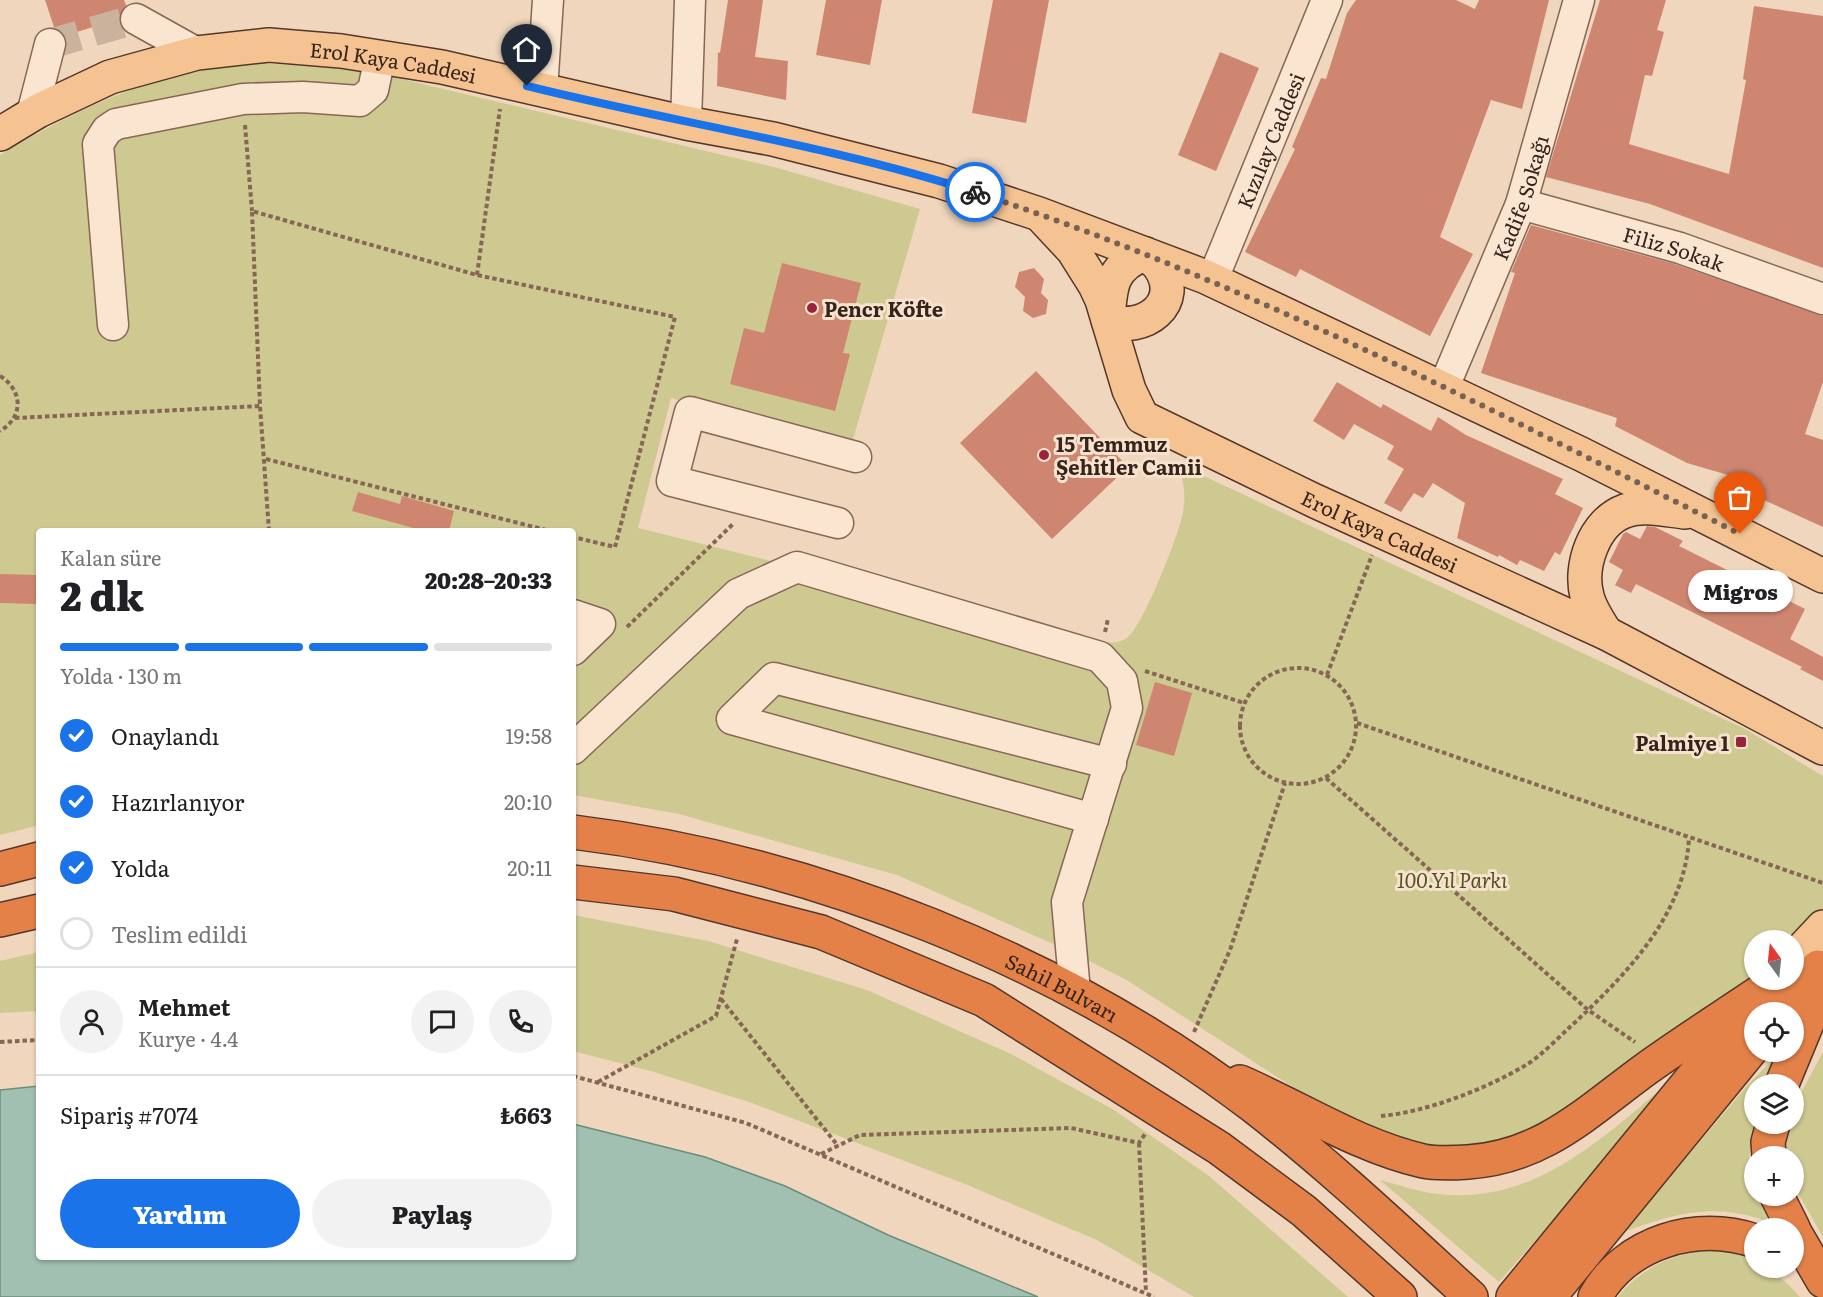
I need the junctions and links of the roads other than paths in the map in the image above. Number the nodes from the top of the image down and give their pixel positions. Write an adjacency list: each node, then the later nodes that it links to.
1 (548, 0): 9 (street)
2 (690, 0): 11 (street)
3 (1327, 0): 16 (street, Kızılay Caddesi)
4 (1579, 0): 13 (street, Kadife Sokağı)
5 (136, 20): 7 (street)
6 (50, 44): 10 (street)
7 (197, 53): 8 (main road, Erol Kaya Caddesi); 10 (main road, Erol Kaya Caddesi)
8 (380, 57): 9 (main road, Erol Kaya Caddesi); 19 (street)
9 (542, 90): 11 (main road, Erol Kaya Caddesi)
10 (32, 114): 12 (main road, Erol Kaya Caddesi)
11 (686, 123): 14 (main road, Erol Kaya Caddesi)
12 (0, 134)
13 (1521, 204): 17 (street, Filiz Sokak); 20 (street, Kadife Sokağı)
14 (1039, 214): 15 (main road, Erol Kaya Caddesi); 18 (main road, Erol Kaya Caddesi)
15 (1145, 254): 16 (main road, Erol Kaya Caddesi); 18 (main road); 18 (main road)
16 (1212, 281): 20 (main road, Erol Kaya Caddesi)
17 (1823, 299)
18 (1108, 320): 26 (main road, Erol Kaya Caddesi)
19 (112, 325)
20 (1443, 389): 22 (main road, Erol Kaya Caddesi)
21 (856, 458): 23 (street)
22 (1698, 513): 24 (main road, Erol Kaya Caddesi); 26 (main road)
23 (838, 523)
24 (1823, 576)
25 (576, 616): 27 (street)
26 (1605, 633): 29 (main road, Erol Kaya Caddesi)
27 (576, 647)
28 (576, 745): 30 (street)
29 (1823, 748)
30 (1111, 764): 31 (street); 31 (street)
31 (1093, 819): 42 (street)
32 (576, 832): 42 (highway, Sahil Bulvarı)
33 (36, 860): 34 (highway)
34 (0, 869)
35 (576, 882): 52 (highway)
36 (36, 911): 37 (highway)
37 (0, 920)
38 (1823, 927): 39 (main road)
39 (1804, 947)
40 (1823, 962): 43 (highway)
41 (1823, 985): 46 (highway)
42 (1075, 992): 44 (highway, Sahil Bulvarı)
43 (1774, 993): 44 (highway); 54 (highway)
44 (1183, 1057): 53 (highway, Sahil Bulvarı)
45 (1744, 1058): 55 (highway)
46 (1786, 1074)
47 (1744, 1239): 56 (highway)
48 (1804, 1249): 50 (highway)
49 (1804, 1272): 51 (highway)
50 (1823, 1281)
51 (1823, 1288)
52 (1400, 1297)
53 (1471, 1297)
54 (1513, 1297)
55 (1549, 1297)
56 (1594, 1297)

